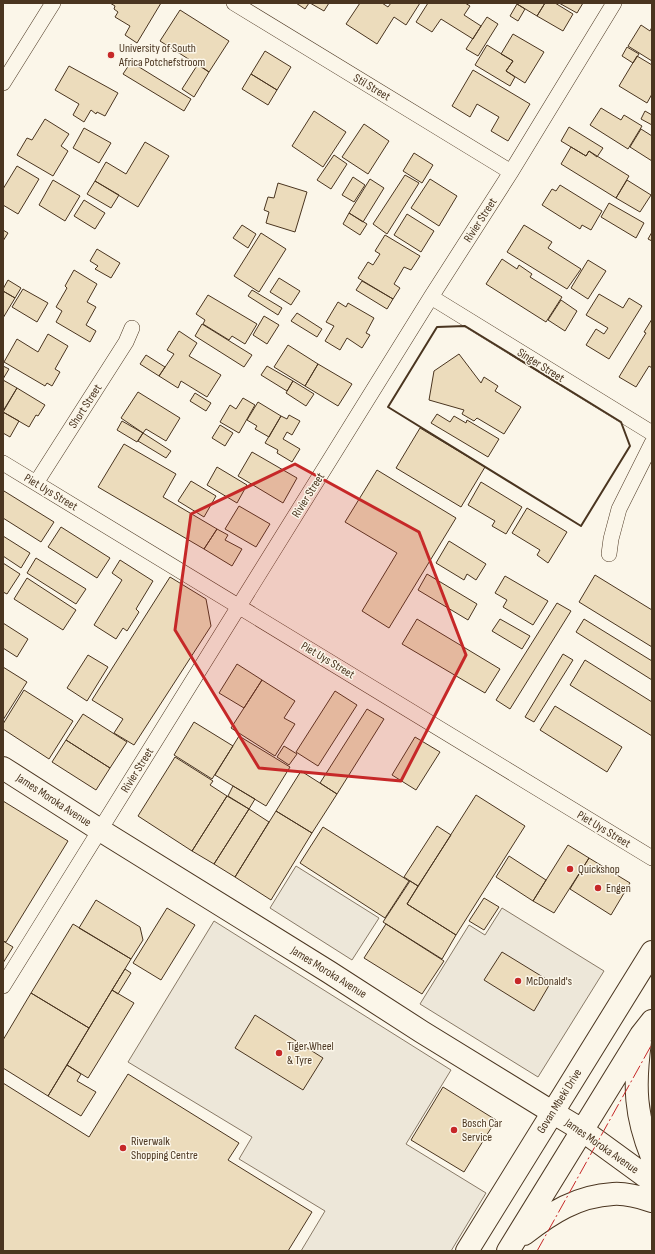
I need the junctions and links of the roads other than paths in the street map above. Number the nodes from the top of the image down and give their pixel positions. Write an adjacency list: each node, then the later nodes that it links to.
1 (53, 3): 4 (street)
2 (234, 3): 5 (street, Stil Street)
3 (614, 3): 5 (street, Rivier Street)
4 (3, 83)
5 (511, 172): 6 (street, Rivier Street)
6 (431, 297): 8 (street, Singer Street); 13 (street, Rivier Street)
7 (132, 328): 11 (street, Short Street)
8 (652, 433)
9 (652, 443): 12 (street)
10 (3, 463): 11 (street, Piet Uys Street)
11 (36, 483): 13 (street, Piet Uys Street)
12 (609, 554)
13 (239, 606): 15 (street, Rivier Street); 16 (street, Piet Uys Street)
14 (3, 768): 15 (main road, James Moroka Avenue)
15 (100, 830): 18 (street, Rivier Street); 20 (main road, James Moroka Avenue)
16 (652, 858)
17 (652, 952): 20 (main road, Govan Mbeki Drive)
18 (3, 986)
19 (646, 1028): 21 (main road); 22 (main road)
20 (552, 1112): 21 (main road, James Moroka Avenue); 26 (main road, Govan Mbeki Drive)
21 (582, 1130): 23 (main road, James Moroka Avenue); 25 (main road)
22 (652, 1157)
23 (652, 1181)
24 (652, 1201): 25 (main road)
25 (511, 1247)
26 (467, 1251)

